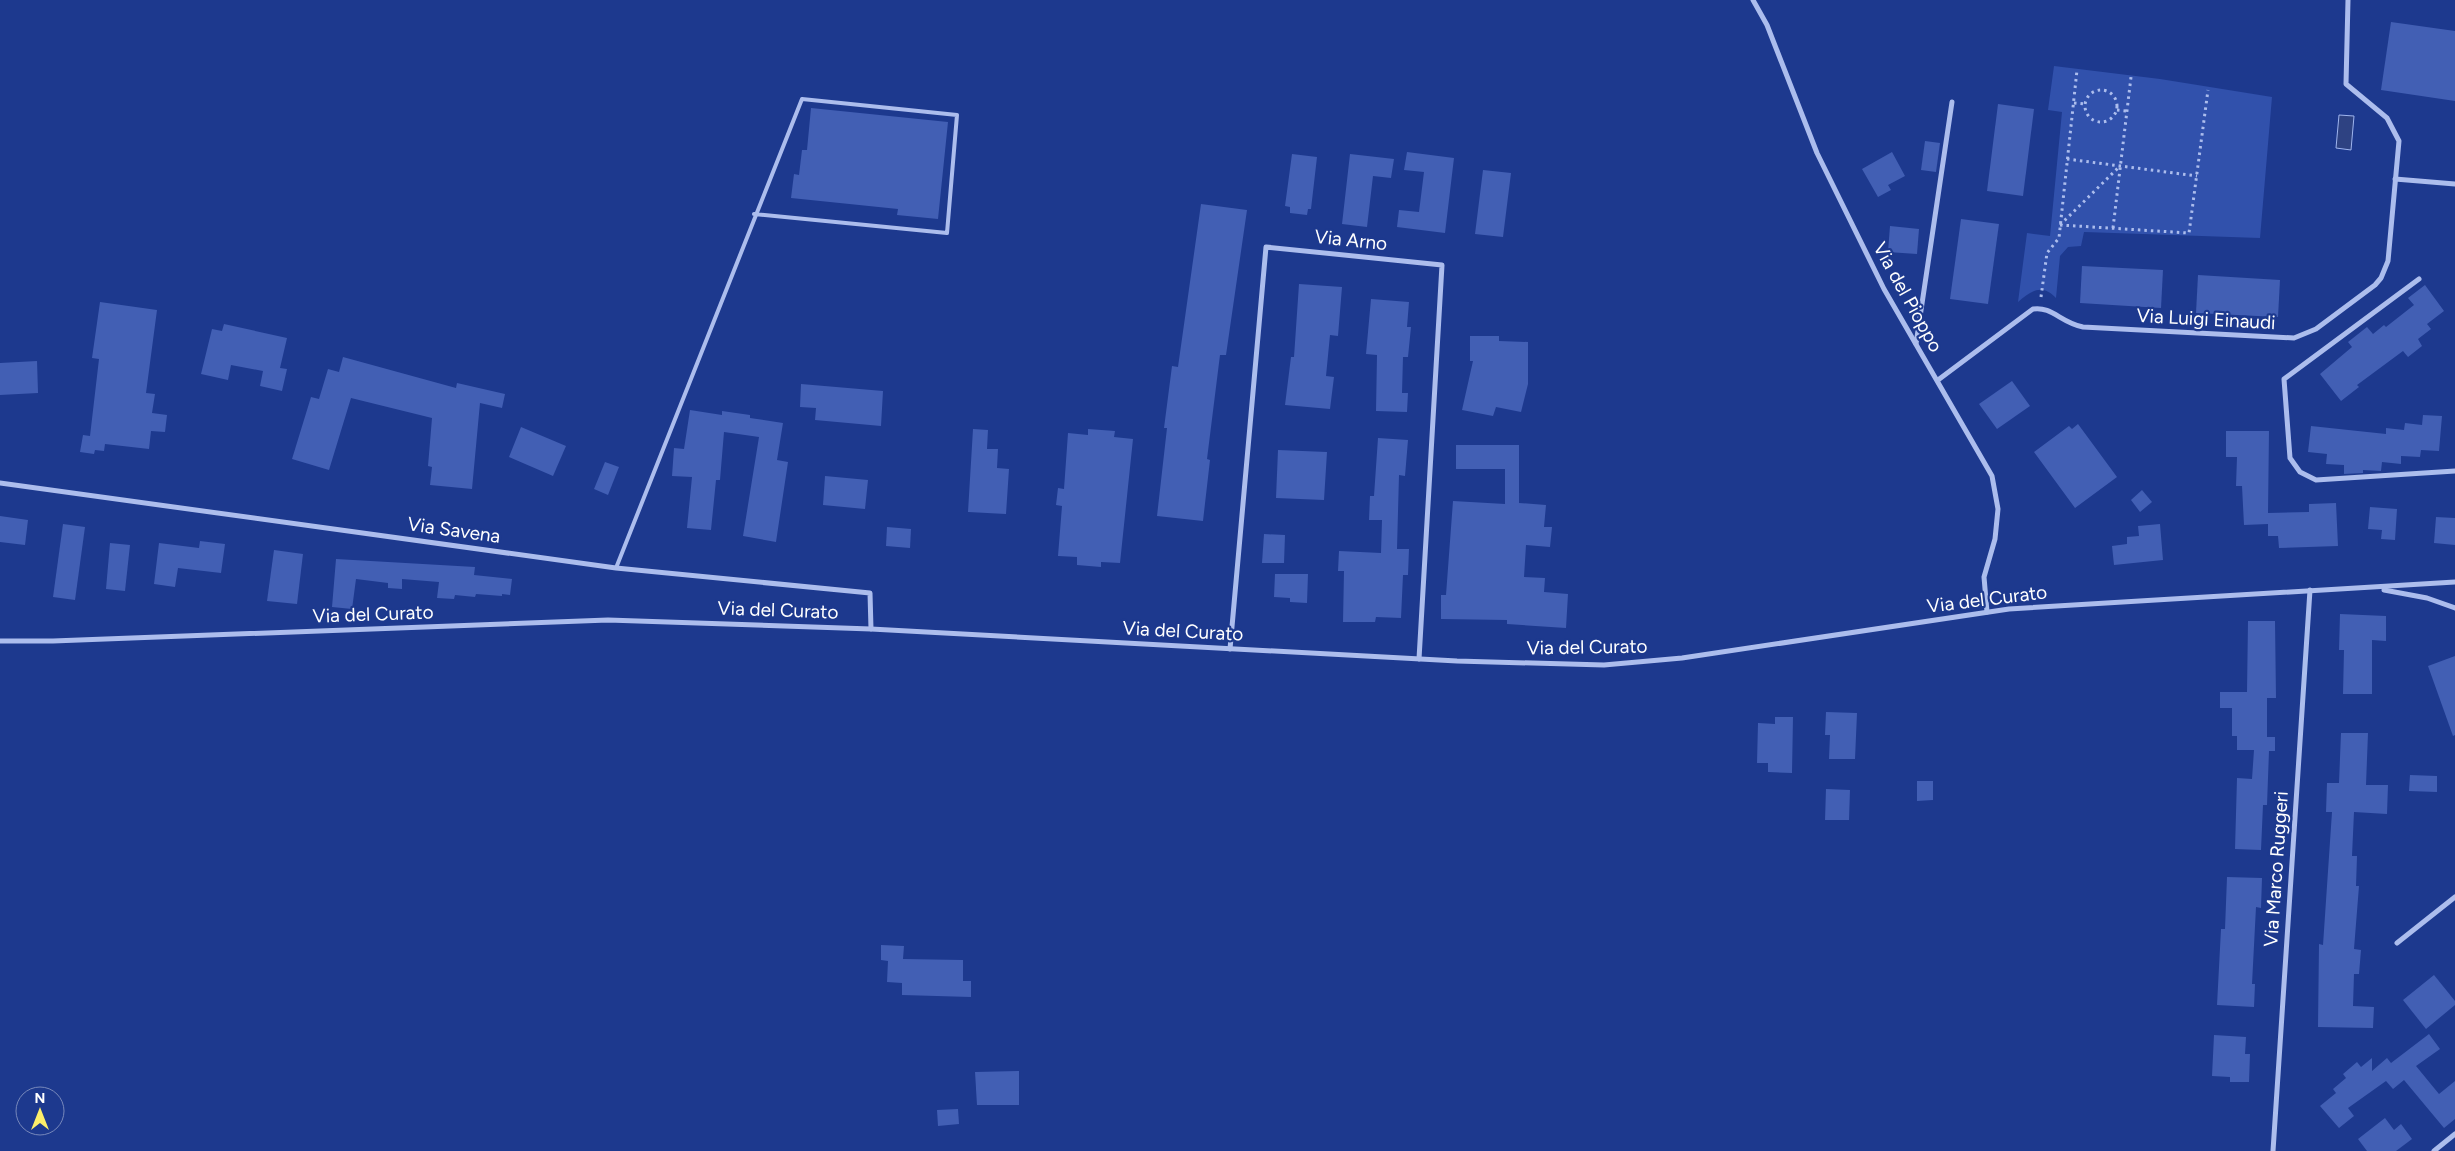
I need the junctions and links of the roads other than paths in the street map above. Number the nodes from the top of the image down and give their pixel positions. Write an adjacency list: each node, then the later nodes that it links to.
1 (1753, 0): 8 (street, Via del Pioppo)
2 (2348, 0): 4 (street, Via Luigi Einaudi)
3 (1952, 102): 8 (street)
4 (2395, 178): 5 (street); 9 (street, Via Luigi Einaudi)
5 (2455, 184)
6 (754, 214): 6 (lane); 12 (lane)
7 (2419, 279): 10 (street)
8 (1916, 344): 9 (street, Via del Pioppo)
9 (1938, 380): 17 (street, Via del Pioppo)
10 (2455, 471)
11 (0, 483): 12 (street, Via Savena)
12 (616, 568): 18 (street, Via Savena)
13 (2455, 582): 14 (street, Via del Curato)
14 (2361, 588): 15 (street, Via del Curato); 16 (street, Via del Curato)
15 (2310, 590): 17 (street, Via del Curato); 25 (street, Via Marco Ruggeri)
16 (2455, 608)
17 (1987, 612): 21 (street, Via del Curato)
18 (871, 629): 19 (street, Via del Curato); 20 (street, Via del Curato)
19 (0, 641)
20 (1230, 649): 21 (street, Via del Curato); 21 (street, Via Arno)
21 (1419, 659)
22 (2455, 897): 23 (street)
23 (2397, 943)
24 (2455, 1134): 26 (street)
25 (2273, 1151)
26 (2434, 1151)

